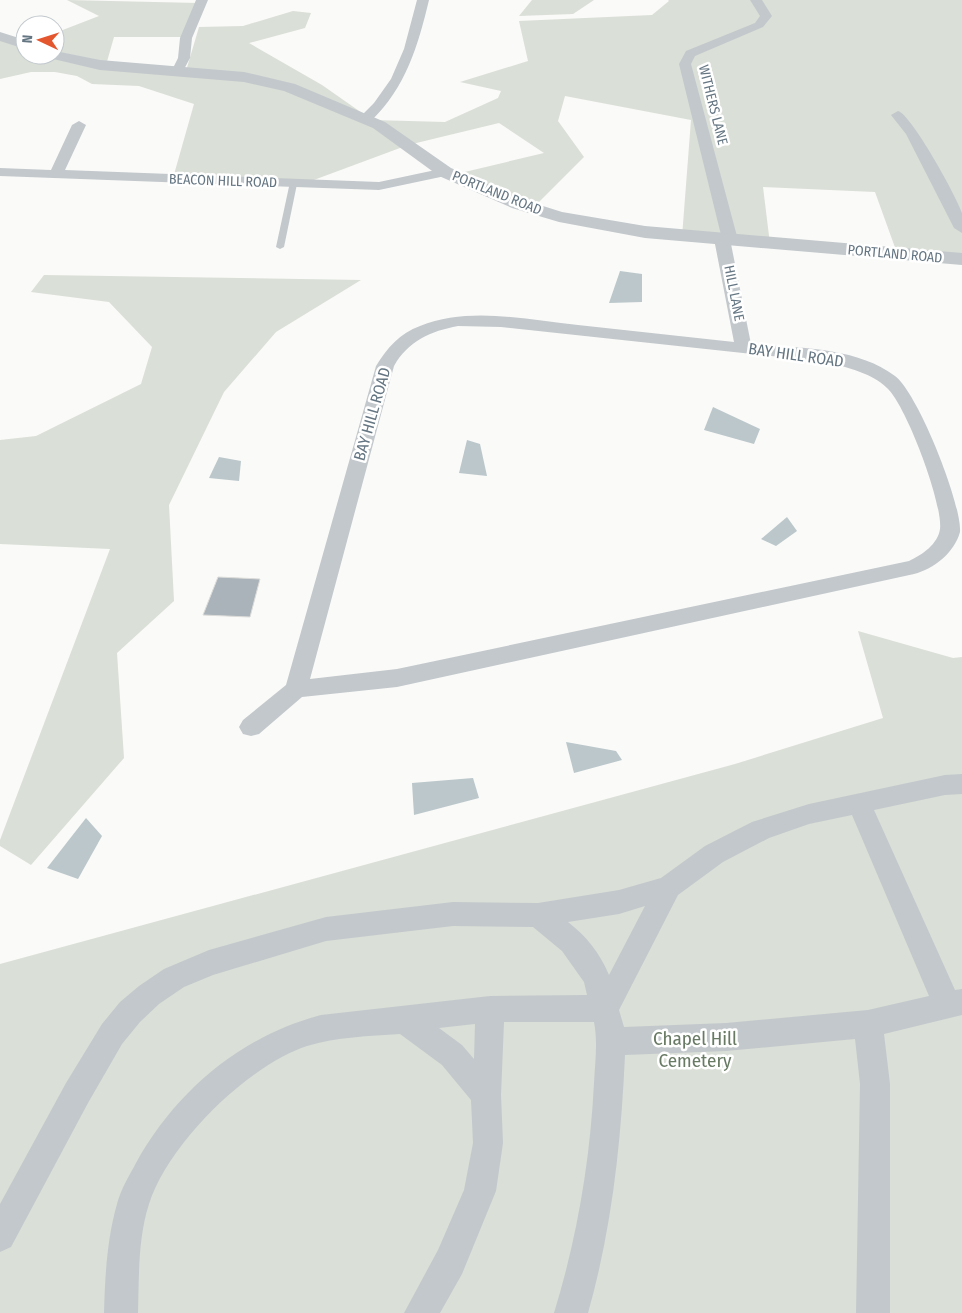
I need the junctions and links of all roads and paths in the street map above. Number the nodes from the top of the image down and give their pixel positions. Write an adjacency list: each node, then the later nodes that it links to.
1 (202, 0): 7 (street)
2 (424, 0): 9 (street)
3 (756, 0): 18 (street, WITHERS LANE)
4 (0, 36): 5 (street)
5 (15, 41)
6 (65, 57): 7 (street, PORTLAND ROAD)
7 (178, 70): 9 (street, PORTLAND ROAD)
8 (898, 115): 17 (street)
9 (366, 118): 11 (street, PORTLAND ROAD)
10 (79, 125): 14 (street)
11 (418, 153): 13 (street, PORTLAND ROAD); 15 (street)
12 (0, 172): 14 (street, BEACON HILL ROAD)
13 (445, 172): 15 (street, BEACON HILL ROAD); 18 (street, PORTLAND ROAD)
14 (56, 175): 16 (street, BEACON HILL ROAD)
15 (412, 179): 16 (street, BEACON HILL ROAD)
16 (293, 184): 19 (lane)
17 (962, 228)
18 (726, 239): 20 (street, PORTLAND ROAD); 21 (street, HILL LANE)
19 (280, 246)
20 (962, 259)
21 (743, 347): 22 (street, BAY HILL ROAD); 22 (street, BAY HILL ROAD)
22 (296, 689): 23 (street)
23 (251, 727)
24 (962, 784): 25 (street)
25 (858, 804): 26 (street); 28 (street)
26 (668, 887): 27 (street); 30 (street)
27 (538, 915): 30 (street); 35 (street)
28 (954, 1003): 32 (street)
29 (490, 1009): 30 (street); 31 (street); 34 (street)
30 (604, 1009): 33 (street)
31 (406, 1020): 34 (street); 36 (street)
32 (868, 1024): 33 (street); 39 (street)
33 (610, 1039): 38 (street)
34 (486, 1095): 37 (street)
35 (0, 1236)
36 (121, 1313)
37 (421, 1313)
38 (571, 1313)
39 (873, 1313)

